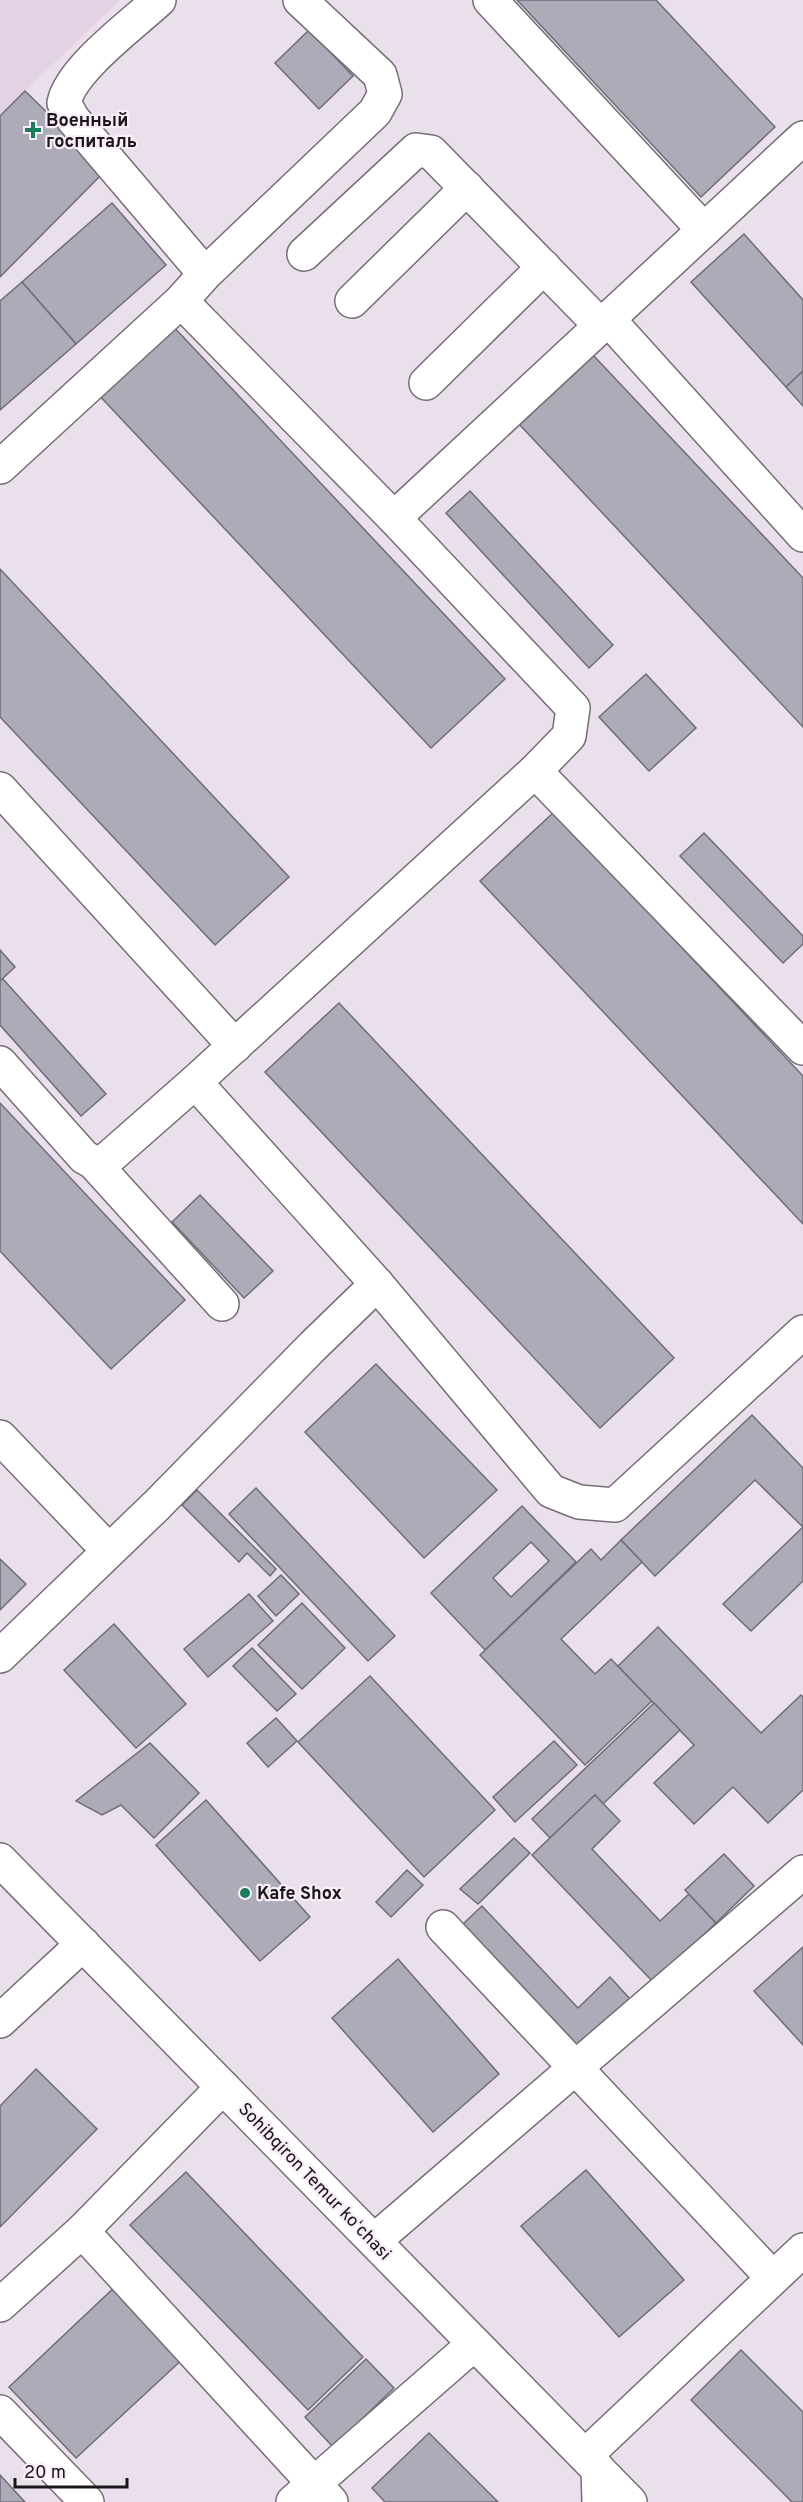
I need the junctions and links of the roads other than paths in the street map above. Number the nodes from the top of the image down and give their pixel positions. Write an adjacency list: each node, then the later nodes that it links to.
1 (159, 0): 9 (main road)
2 (300, 0): 9 (main road)
3 (490, 0): 6 (main road)
4 (803, 138): 6 (main road)
5 (466, 188): 7 (main road); 8 (main road); 11 (main road)
6 (704, 230): 12 (main road)
7 (304, 254)
8 (544, 267): 12 (main road); 13 (main road)
9 (205, 274): 10 (main road)
10 (181, 301): 14 (main road); 15 (main road)
11 (351, 301)
12 (605, 322): 15 (main road); 16 (main road)
13 (426, 383)
14 (0, 467)
15 (394, 518): 17 (main road)
16 (803, 536)
17 (535, 771): 19 (main road); 20 (main road)
18 (0, 789): 19 (main road)
19 (235, 1046): 22 (main road)
20 (803, 1048)
21 (0, 1063): 23 (main road)
22 (195, 1082): 23 (main road); 24 (main road)
23 (93, 1162): 25 (main road)
24 (377, 1284): 26 (main road); 28 (main road)
25 (222, 1304)
26 (803, 1332)
27 (0, 1437): 28 (main road)
28 (110, 1551): 29 (main road)
29 (0, 1656)
30 (0, 1860): 33 (main road, Sohibqiron Temur koʻchasi)
31 (803, 1872): 35 (main road)
32 (443, 1927): 35 (main road)
33 (83, 1944): 34 (main road); 36 (main road, Sohibqiron Temur koʻchasi)
34 (0, 2021)
35 (576, 2068): 38 (main road); 40 (main road)
36 (223, 2087): 37 (main road); 38 (main road, Sohibqiron Temur koʻchasi)
37 (82, 2230): 41 (main road); 45 (main road)
38 (374, 2241): 42 (main road, Sohibqiron Temur koʻchasi)
39 (803, 2250): 40 (main road)
40 (773, 2278): 44 (main road)
41 (0, 2305)
42 (474, 2344): 44 (main road, Sohibqiron Temur koʻchasi); 45 (main road)
43 (0, 2412): 46 (main road)
44 (591, 2463): 47 (main road); 48 (main road, Sohibqiron Temur koʻchasi)
45 (313, 2496)
46 (87, 2502)
47 (598, 2502)
48 (630, 2502)

